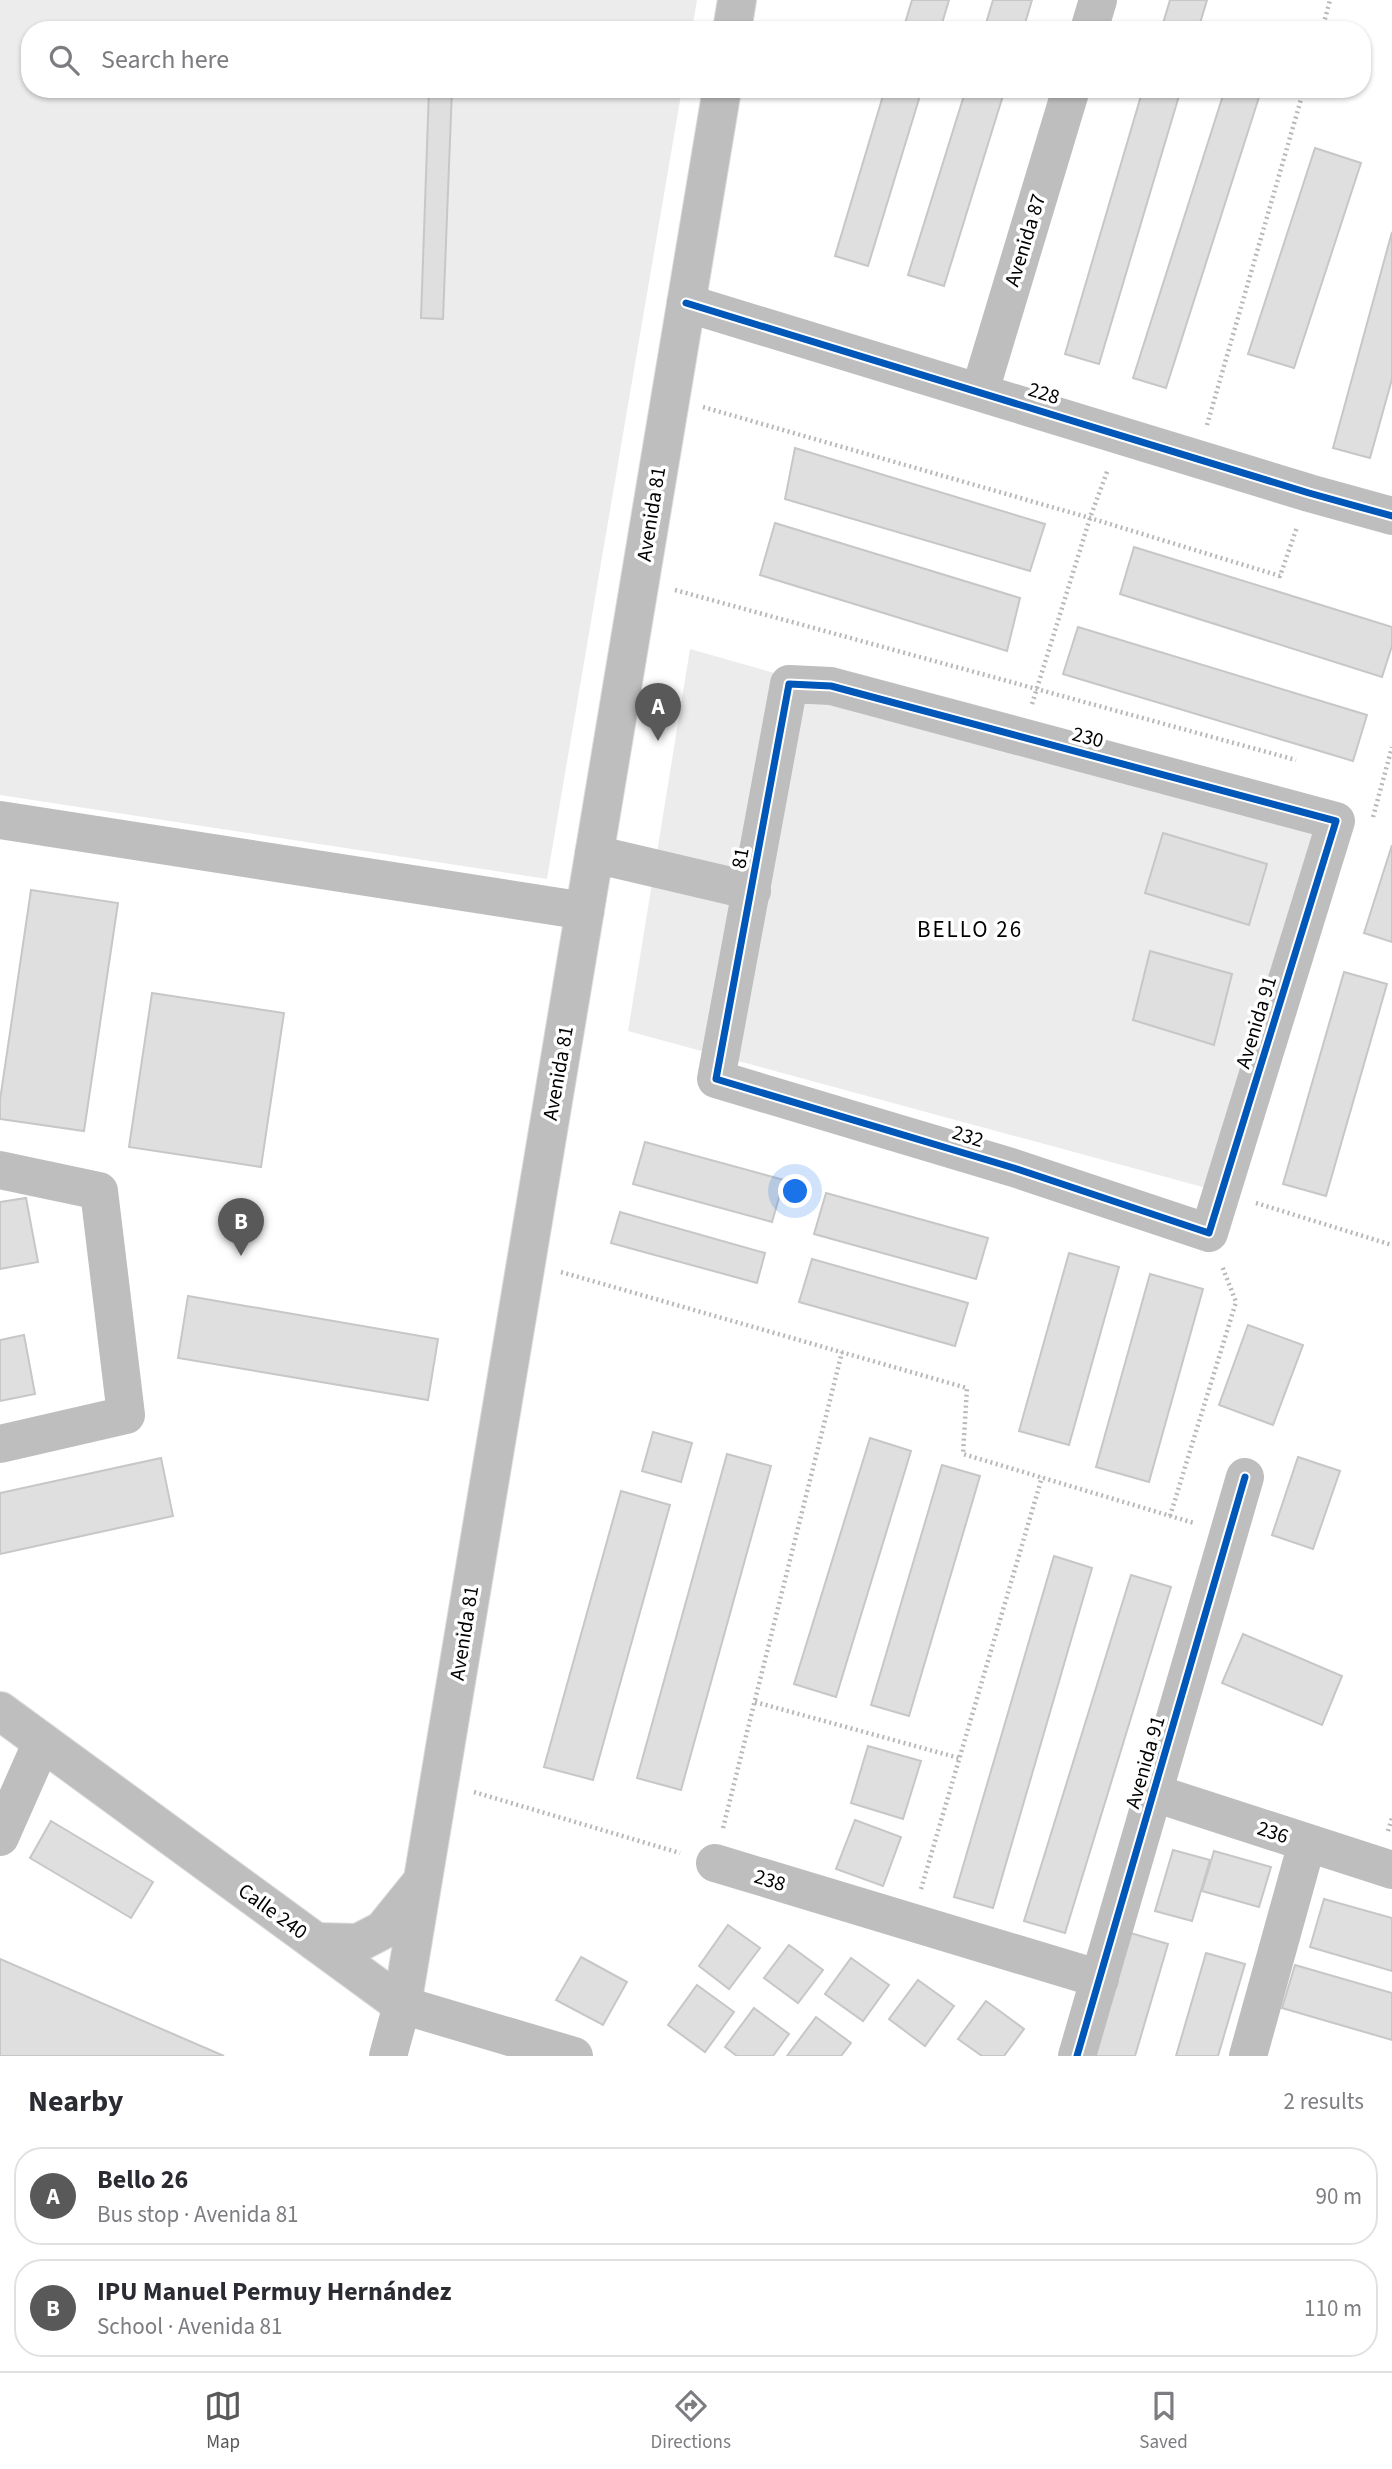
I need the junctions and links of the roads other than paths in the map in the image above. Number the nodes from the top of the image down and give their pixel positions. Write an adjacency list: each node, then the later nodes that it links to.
1 (737, 0): 3 (street)
2 (1098, 0): 4 (street)
3 (734, 21)
4 (1092, 21)
5 (721, 98): 7 (street, Avenida 81)
6 (1068, 98): 8 (street, Avenida 87)
7 (687, 303): 8 (street, 228); 13 (street, Avenida 81)
8 (980, 391): 9 (street, 228)
9 (1392, 516)
10 (831, 686): 12 (street, 230); 14 (street, 81)
11 (0, 820): 15 (street)
12 (1336, 821): 18 (street, Avenida 91)
13 (594, 854): 14 (street); 15 (street, Avenida 81)
14 (752, 891): 16 (street, 81)
15 (585, 911): 28 (street, Avenida 81)
16 (716, 1079): 18 (street, 232)
17 (0, 1170): 19 (street)
18 (1209, 1233)
19 (0, 1444)
20 (1245, 1477): 23 (street, Avenida 91)
21 (0, 1711): 22 (street, Calle 240)
22 (42, 1742): 24 (street); 29 (street, Calle 240)
23 (1154, 1793): 25 (street, 236); 30 (street, Avenida 91)
24 (0, 1836)
25 (1307, 1843): 27 (street, 236); 35 (street)
26 (715, 1863): 30 (street, 238)
27 (1392, 1870)
28 (423, 1881): 29 (street); 31 (street, Avenida 81)
29 (316, 1942): 31 (street, Calle 240)
30 (1100, 1979): 34 (street, Avenida 91)
31 (402, 2005): 32 (street, Avenida 81); 33 (street, Calle 240)
32 (388, 2056)
33 (574, 2056)
34 (1077, 2056)
35 (1248, 2056)

